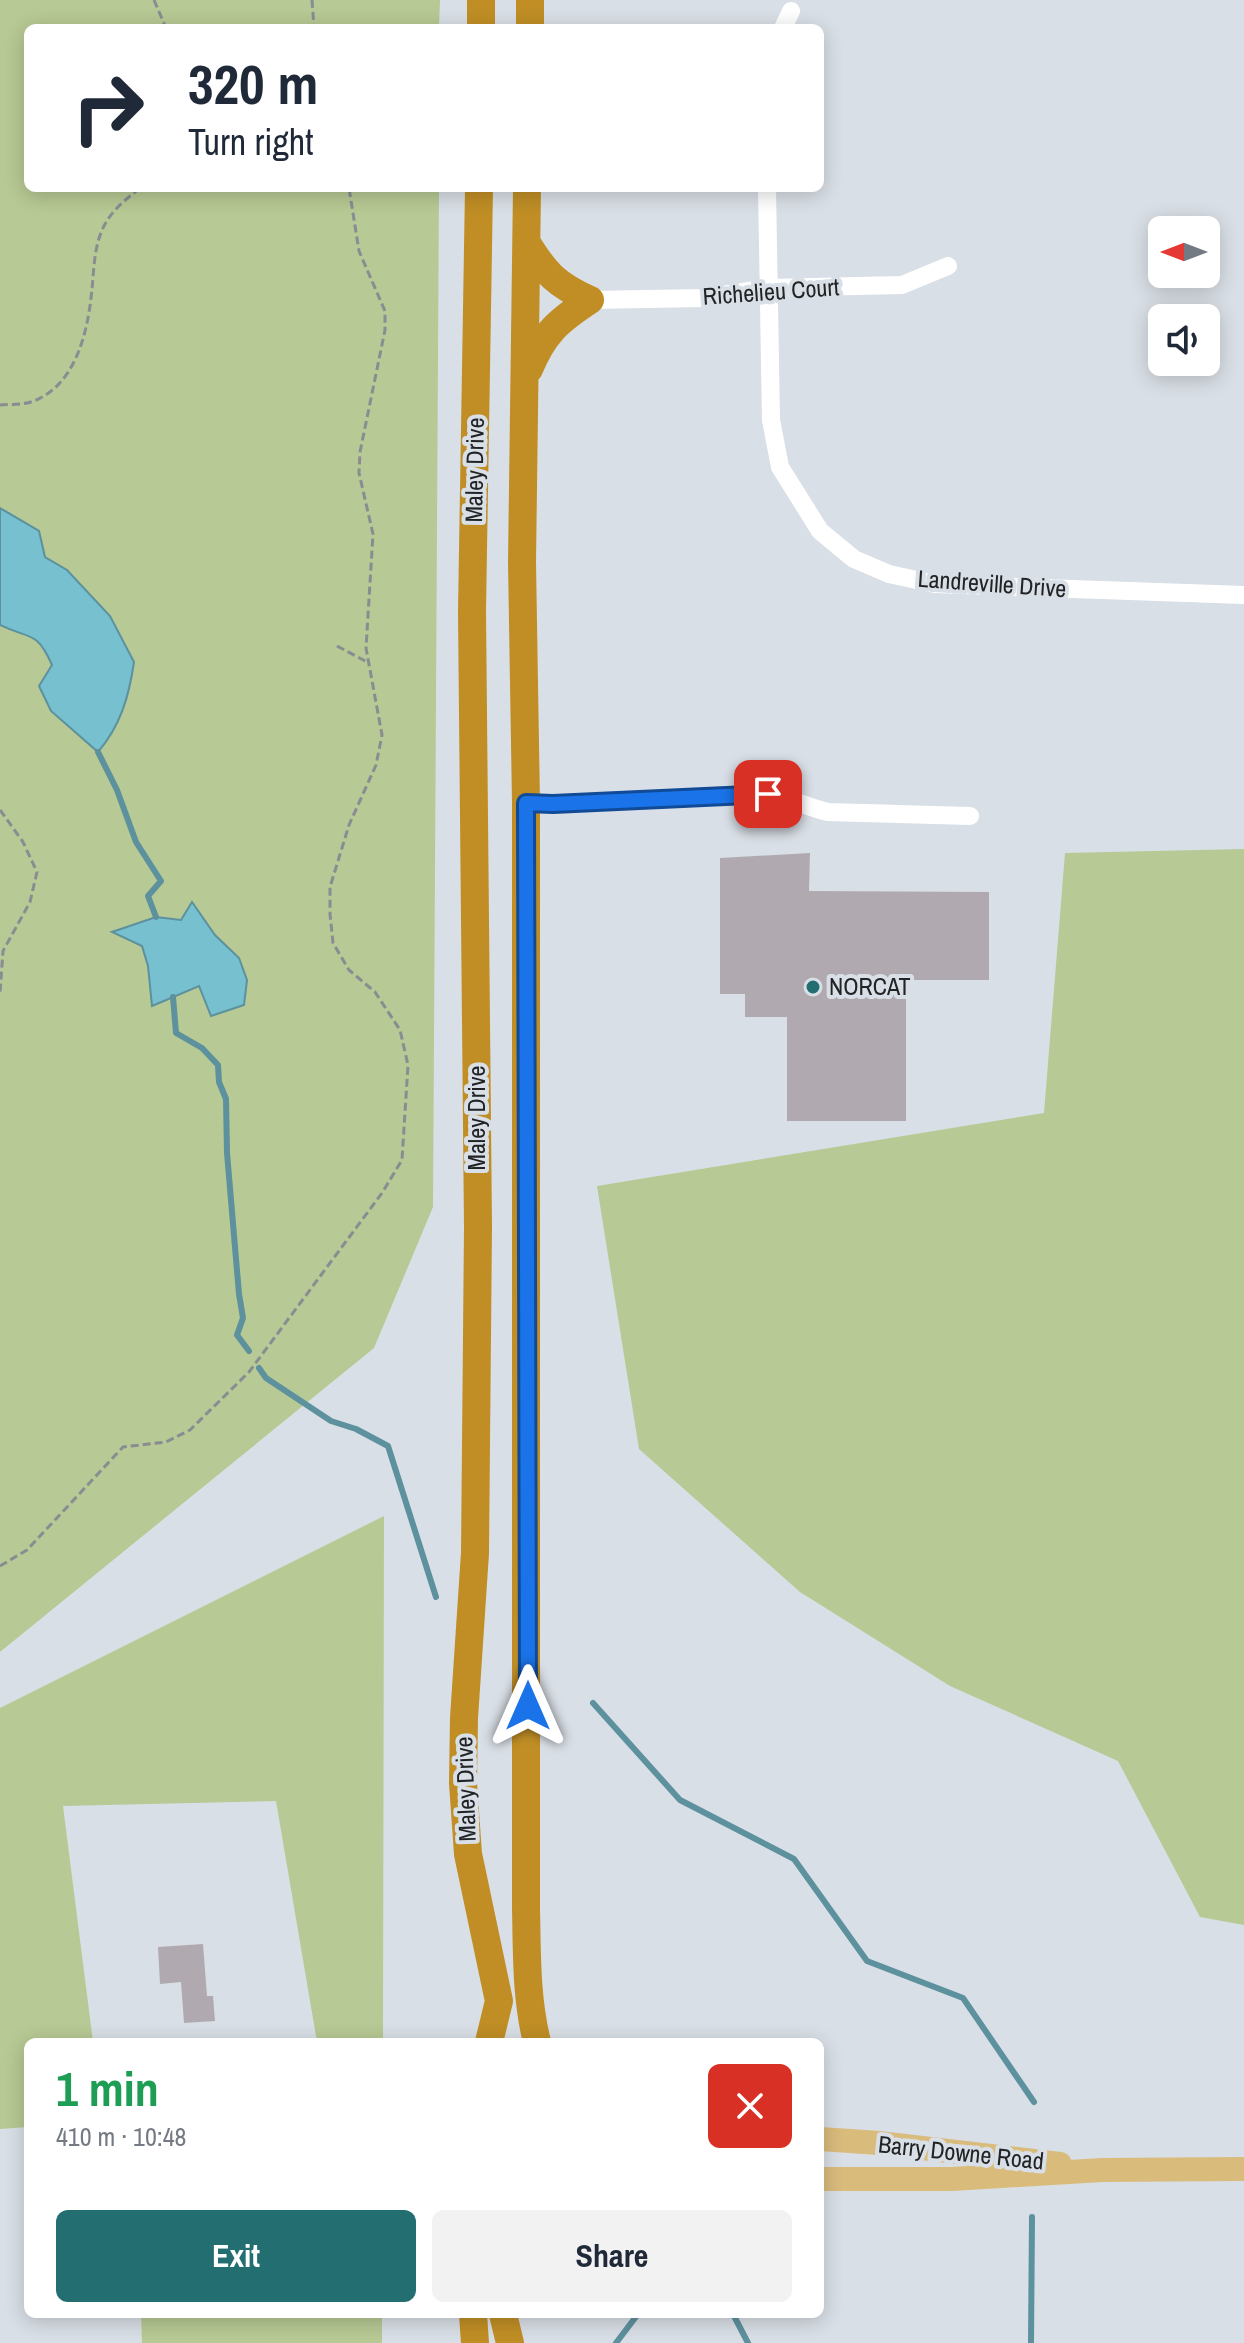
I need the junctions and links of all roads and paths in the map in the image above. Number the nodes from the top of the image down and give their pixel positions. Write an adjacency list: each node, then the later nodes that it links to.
1 (154, 0): 5 (path)
2 (312, 0): 6 (path)
3 (481, 0): 7 (highway)
4 (530, 0): 8 (highway)
5 (164, 24)
6 (314, 24)
7 (481, 24)
8 (530, 24)
9 (135, 192): 19 (path)
10 (350, 192): 22 (path)
11 (479, 192): 28 (highway, Maley Drive)
12 (527, 192): 14 (highway, Maley Drive)
13 (767, 192): 16 (street, Landreville Drive)
14 (527, 243): 17 (highway); 18 (highway, Maley Drive)
15 (948, 266): 16 (street, Richelieu Court)
16 (768, 288): 17 (street, Richelieu Court); 20 (street, Landreville Drive)
17 (590, 300): 18 (highway)
18 (526, 377): 23 (highway, Maley Drive)
19 (0, 405)
20 (1244, 595)
21 (337, 646): 22 (path)
22 (369, 663): 27 (path)
23 (526, 803): 25 (street); 29 (highway, Maley Drive)
24 (0, 810): 26 (path)
25 (970, 816)
26 (0, 993)
27 (0, 1566)
28 (490, 2038)
29 (536, 2038)
30 (824, 2139): 32 (main road, Barry Downe Road)
31 (1244, 2169): 32 (main road, Barry Downe Road)
32 (1102, 2170): 33 (main road, Barry Downe Road)
33 (824, 2179)
34 (473, 2318): 36 (highway)
35 (504, 2318): 37 (highway)
36 (475, 2343)
37 (510, 2343)

